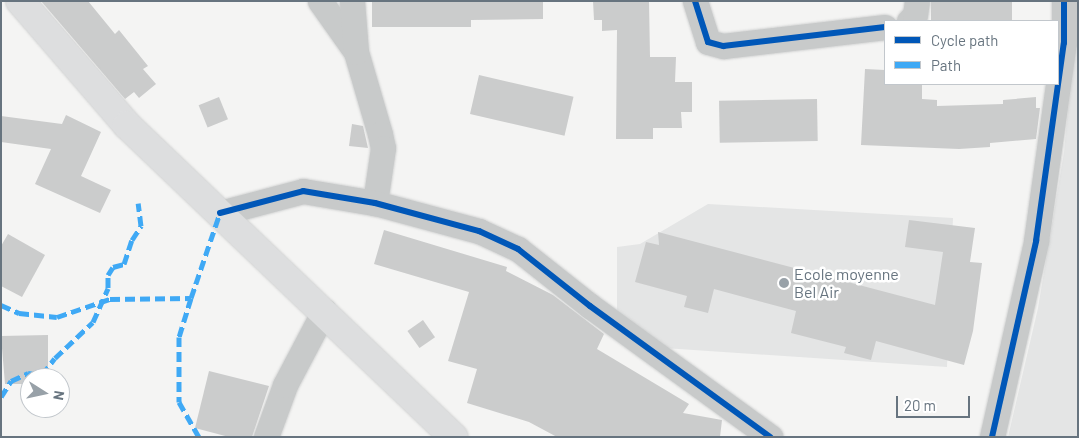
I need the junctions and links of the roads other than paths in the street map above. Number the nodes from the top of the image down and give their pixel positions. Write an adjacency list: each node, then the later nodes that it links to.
1 (20, 1): 11 (main road)
2 (320, 1): 7 (street)
3 (352, 1): 7 (street)
4 (695, 1): 6 (street)
5 (1064, 1): 8 (street)
6 (884, 27)
7 (356, 52): 10 (street)
8 (1059, 78)
9 (1058, 85): 16 (street)
10 (375, 203): 11 (street); 15 (street)
11 (220, 213): 12 (main road)
12 (324, 311): 13 (street); 14 (main road)
13 (266, 437)
14 (454, 437)
15 (770, 437)
16 (992, 437)

